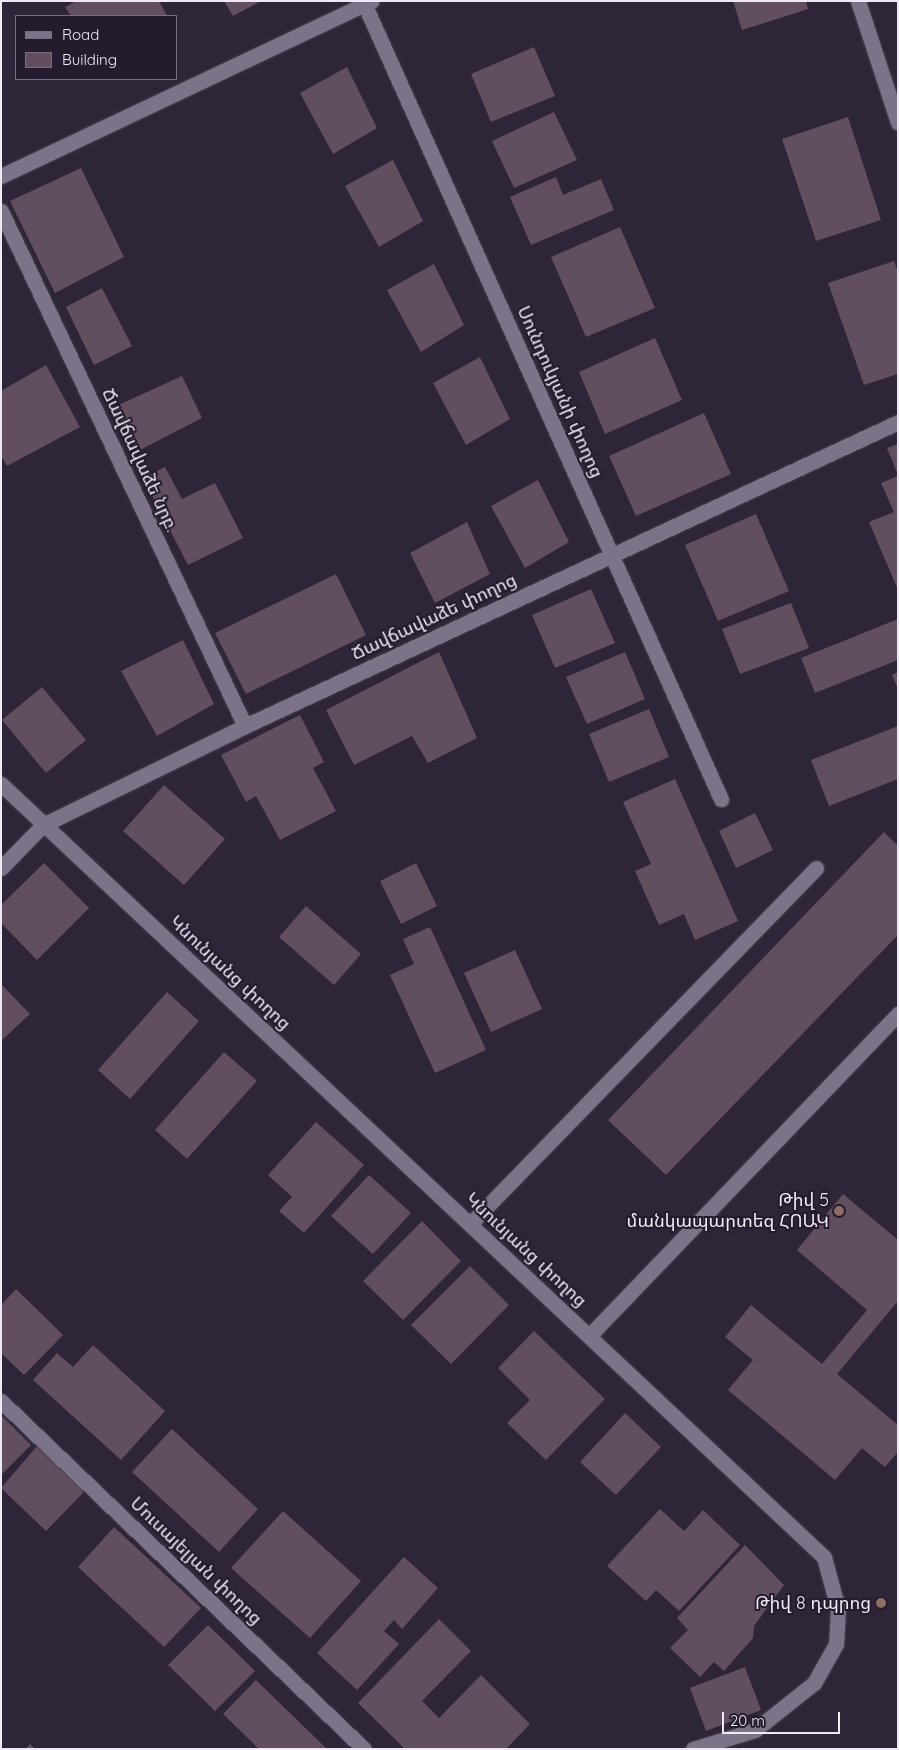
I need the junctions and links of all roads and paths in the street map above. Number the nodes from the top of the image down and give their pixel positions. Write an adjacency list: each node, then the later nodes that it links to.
1 (858, 1): 3 (street)
2 (367, 2): 4 (street); 7 (street, Սունդուկյանի փողոց)
3 (898, 123)
4 (1, 176)
5 (1, 211): 8 (street, Ճավճավաձե նրբ.)
6 (898, 422): 7 (street, Ճավճավաձե փողոց)
7 (613, 555): 8 (street, Ճավճավաձե փողոց); 10 (street, Սունդուկյանի փողոց)
8 (245, 726): 11 (street, Ճավճավաձե փողոց)
9 (1, 784): 11 (street, Կնունյանց փողոց)
10 (721, 800)
11 (43, 825): 12 (street, Ճավճավաձե փողոց); 15 (street, Կնունյանց փողոց)
12 (1, 868)
13 (816, 868): 15 (street)
14 (898, 1014): 16 (street)
15 (471, 1223): 16 (street, Կնունյանց փողոց)
16 (590, 1335): 19 (street, Կնունյանց փողոց)
17 (1, 1401): 18 (street, Մուսայելյան փողոց)
18 (364, 1749)
19 (693, 1749)

